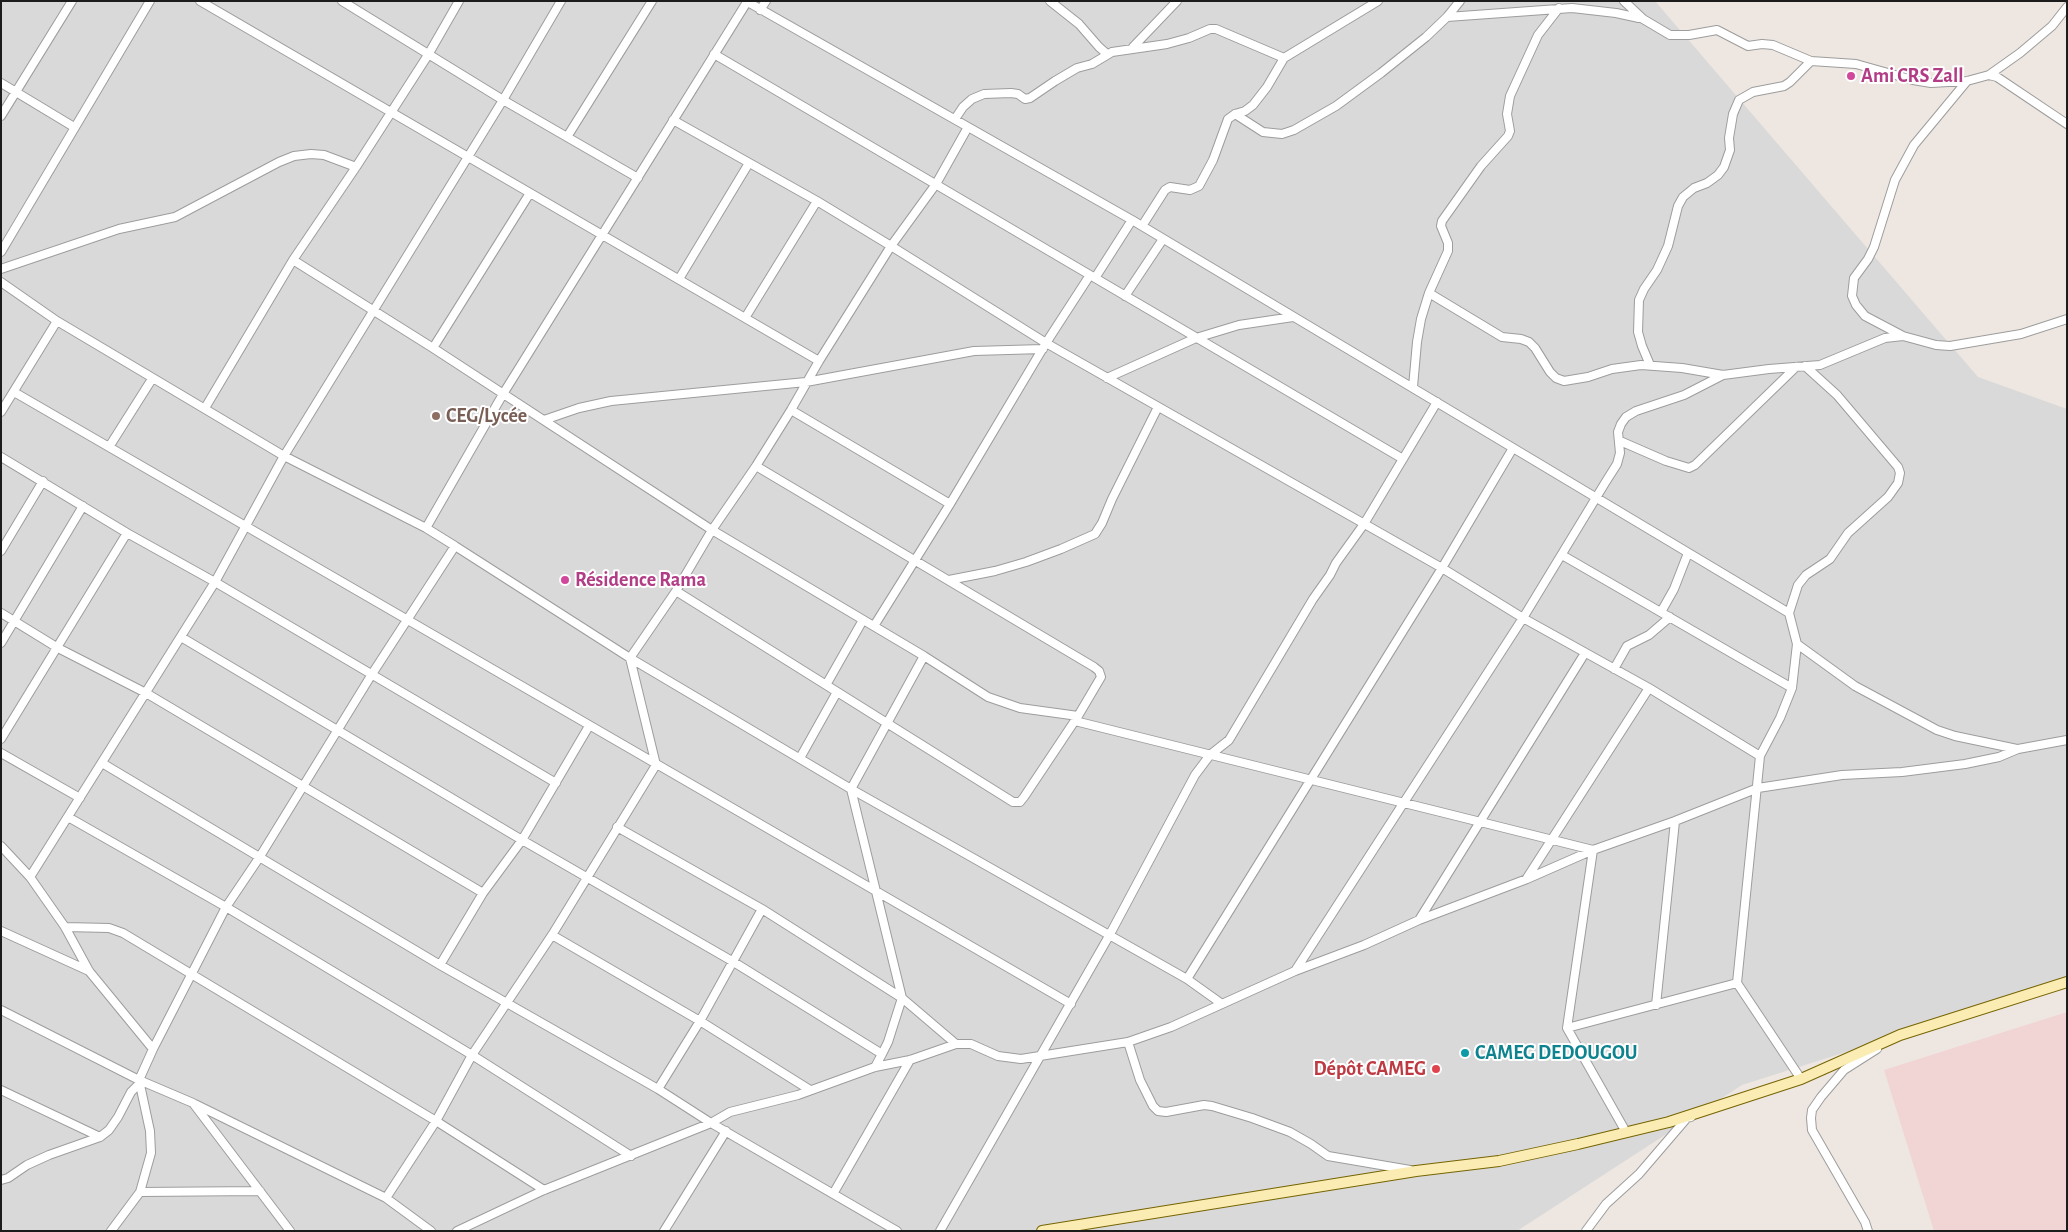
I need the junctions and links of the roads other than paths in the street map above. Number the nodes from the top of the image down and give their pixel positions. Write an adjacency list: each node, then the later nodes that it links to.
1 (72, 1): 29 (street)
2 (150, 1): 37 (street)
3 (200, 1): 31 (street)
4 (342, 1): 23 (street)
5 (459, 1): 23 (street)
6 (561, 1): 30 (street)
7 (652, 1): 39 (street)
8 (766, 1): 17 (street)
9 (1050, 1): 22 (street)
10 (1177, 1): 20 (street)
11 (1378, 1): 24 (street)
12 (1460, 1): 18 (street)
13 (1624, 1): 19 (street)
14 (746, 2): 17 (street); 21 (street)
15 (2067, 7): 26 (street)
16 (1559, 8): 18 (street); 19 (street); 58 (street)
17 (760, 10): 34 (street)
18 (1448, 17): 32 (street)
19 (1643, 19): 25 (street)
20 (1133, 48): 22 (street); 24 (street)
21 (714, 54): 35 (street); 44 (street)
22 (1107, 54): 34 (street)
23 (428, 55): 30 (street); 31 (street)
24 (1284, 58): 32 (street)
25 (1811, 61): 27 (street); 70 (street)
26 (1990, 76): 27 (street); 36 (street)
27 (1967, 81): 65 (street)
28 (1, 83): 29 (street)
29 (15, 92): 33 (street); 37 (street)
30 (503, 100): 39 (street); 40 (street)
31 (391, 112): 40 (street); 42 (street)
32 (1235, 114): 48 (street)
33 (1, 116)
34 (956, 119): 38 (street)
35 (673, 120): 41 (street); 43 (street)
36 (2067, 124)
37 (74, 127): 52 (street)
38 (968, 127): 44 (street); 47 (street)
39 (567, 137): 43 (street)
40 (467, 157): 45 (street); 60 (street)
41 (749, 162): 46 (street); 56 (street)
42 (356, 167): 53 (street); 54 (street)
43 (638, 178): 49 (street)
44 (936, 184): 51 (street); 55 (street)
45 (530, 193): 49 (street); 68 (street)
46 (817, 201): 51 (street); 62 (street)
47 (1132, 220): 48 (street); 55 (street)
48 (1142, 226): 50 (street)
49 (603, 235): 56 (street); 79 (street)
50 (1163, 239): 59 (street); 61 (street)
51 (891, 246): 67 (street); 69 (street)
52 (1, 252)
53 (293, 260): 60 (street); 82 (street)
54 (1, 269)
55 (1092, 276): 59 (street); 67 (street)
56 (679, 279): 62 (street)
57 (1, 282): 64 (street)
58 (1428, 293): 70 (street); 77 (street)
59 (1125, 296): 66 (street)
60 (373, 312): 68 (street); 89 (street)
61 (1293, 317): 66 (street); 77 (street)
62 (745, 318): 69 (street)
63 (2067, 319): 65 (street)
64 (57, 321): 75 (street); 78 (street)
65 (1903, 336): 71 (street)
66 (1196, 338): 74 (street); 91 (street)
67 (1044, 346): 74 (street); 76 (street); 95 (street)
68 (433, 348): 79 (street)
69 (819, 361): 76 (street)
70 (1650, 365): 73 (street)
71 (1805, 366): 72 (street); 114 (street)
72 (1796, 367): 73 (street); 86 (street)
73 (1723, 375): 86 (street)
74 (1107, 378): 81 (street)
75 (152, 379): 82 (street); 87 (street)
76 (806, 382): 83 (street); 85 (street)
77 (1413, 387): 80 (street)
78 (14, 392): 84 (street); 87 (street)
79 (504, 394): 85 (street); 99 (street)
80 (1437, 402): 88 (street); 91 (street)
81 (1158, 407): 97 (street); 109 (street)
82 (205, 408): 89 (street)
83 (791, 410): 92 (street); 95 (street)
84 (1, 412)
85 (544, 420): 100 (street)
86 (1620, 441): 94 (street)
87 (109, 447): 98 (street)
88 (1513, 448): 94 (street); 108 (street)
89 (284, 456): 98 (street); 99 (street)
90 (1, 457): 93 (street)
91 (1403, 459): 97 (street)
92 (756, 466): 100 (street); 107 (street)
93 (43, 481): 96 (street); 102 (street)
94 (1596, 497): 105 (street); 106 (street)
95 (950, 504): 107 (street)
96 (83, 506): 101 (street); 119 (street)
97 (1364, 524): 108 (street); 143 (street)
98 (246, 525): 110 (street); 117 (street)
99 (426, 528): 103 (street)
100 (712, 530): 111 (street); 118 (street)
101 (126, 533): 110 (street); 124 (street)
102 (4, 540): 104 (street)
103 (455, 546): 117 (street); 127 (street)
104 (1, 551)
105 (1688, 552): 112 (street); 114 (street)
106 (1562, 555): 112 (street); 116 (street)
107 (915, 560): 109 (street); 120 (street)
108 (1442, 568): 116 (street); 148 (street)
109 (949, 580): 135 (street)
110 (216, 582): 121 (street); 129 (street)
111 (676, 590): 127 (street); 130 (street)
112 (1661, 612): 115 (street)
113 (1, 613): 119 (street)
114 (1789, 613): 123 (street)
115 (1670, 617): 128 (street); 132 (street)
116 (1523, 618): 125 (street); 154 (street)
117 (407, 620): 129 (street); 137 (street)
118 (862, 620): 120 (street); 130 (street)
119 (15, 622): 122 (street); 124 (street)
120 (874, 626): 126 (street)
121 (181, 637): 134 (street); 138 (street)
122 (1, 643)
123 (1797, 644): 132 (street); 141 (street)
124 (58, 648): 134 (street); 139 (street)
125 (1585, 653): 128 (street); 156 (street)
126 (924, 656): 135 (street); 136 (street)
127 (630, 658): 145 (street); 147 (street)
128 (1614, 669): 131 (street)
129 (372, 674): 138 (street); 149 (street)
130 (826, 685): 133 (street)
131 (1648, 688): 144 (street); 160 (street)
132 (1792, 688): 144 (street)
133 (837, 692): 136 (street); 145 (street)
134 (146, 693): 146 (street); 150 (street)
135 (1077, 719): 136 (street); 143 (street)
136 (887, 724): 152 (street)
137 (589, 726): 147 (street); 149 (street)
138 (336, 730): 150 (street); 159 (street)
139 (2, 736)
140 (2067, 740): 141 (street)
141 (2018, 749): 151 (street)
142 (1, 754): 153 (street)
143 (1210, 755): 148 (street); 175 (street)
144 (1760, 756): 151 (street)
145 (800, 758): 152 (street)
146 (102, 763): 153 (street); 163 (street)
147 (656, 765): 158 (street); 167 (street)
148 (1311, 780): 154 (street); 181 (street)
149 (556, 783): 159 (street)
150 (302, 786): 163 (street); 168 (street)
151 (1758, 788): 157 (street); 183 (street)
152 (851, 789): 167 (street); 175 (street)
153 (80, 798): 155 (street)
154 (1403, 803): 156 (street); 179 (street)
155 (68, 817): 164 (street); 169 (street)
156 (1480, 822): 160 (street); 171 (street)
157 (1675, 822): 162 (street); 188 (street)
158 (616, 827): 165 (street); 170 (street)
159 (522, 840): 165 (street); 168 (street)
160 (1552, 840): 162 (street); 166 (street)
161 (1, 846): 164 (street)
162 (1593, 850): 166 (street); 191 (street)
163 (259, 858): 169 (street); 177 (street)
164 (30, 877): 172 (street)
165 (587, 878): 174 (street); 176 (street)
166 (1527, 879): 171 (street)
167 (876, 892): 184 (street); 186 (street)
168 (483, 893): 177 (street)
169 (226, 907): 180 (street); 197 (street)
170 (762, 909): 176 (street); 184 (street)
171 (1419, 920): 179 (street)
172 (65, 927): 178 (street); 180 (street)
173 (1, 931): 178 (street)
174 (552, 935): 185 (street); 190 (street)
175 (1109, 936): 181 (street); 186 (street)
176 (732, 961): 190 (street); 196 (street)
177 (440, 965): 185 (street)
178 (90, 971): 195 (street)
179 (1295, 971): 187 (street)
180 (192, 975): 195 (street); 208 (street)
181 (1187, 979): 187 (street)
182 (2067, 982): 192 (main road)
183 (1737, 983): 188 (street); 201 (street)
184 (902, 998): 194 (street); 196 (street)
185 (508, 1004): 197 (street); 204 (street)
186 (1071, 1004): 198 (street)
187 (1222, 1004): 193 (street)
188 (1656, 1005): 191 (street)
189 (1, 1010): 202 (street)
190 (700, 1021): 204 (street); 206 (street)
191 (1567, 1028): 211 (street)
192 (1900, 1035): 201 (main road); 230 (street)
193 (1128, 1042): 198 (street); 214 (street)
194 (956, 1044): 198 (street); 199 (street)
195 (153, 1049): 202 (street)
196 (882, 1054): 200 (street)
197 (472, 1056): 208 (street); 213 (street)
198 (1039, 1058): 227 (street)
199 (910, 1060): 200 (street); 219 (street)
200 (875, 1067): 206 (street)
201 (1801, 1079): 203 (main road)
202 (140, 1082): 207 (street); 212 (street); 218 (street)
203 (1781, 1085): 211 (main road); 229 (street)
204 (658, 1089): 209 (street)
205 (1, 1090): 212 (street)
206 (810, 1090): 209 (street)
207 (193, 1103): 217 (street); 220 (street)
208 (436, 1121): 216 (street); 220 (street)
209 (711, 1123): 210 (street); 213 (street)
210 (726, 1131): 219 (street); 225 (street)
211 (1626, 1132): 214 (main road)
212 (100, 1137): 215 (street)
213 (631, 1156): 216 (street)
214 (1416, 1172): 228 (main road)
215 (1, 1180)
216 (544, 1190): 224 (street)
217 (260, 1191): 218 (street); 222 (street)
218 (140, 1192): 221 (street)
219 (833, 1194): 226 (street)
220 (386, 1198): 223 (street)
221 (111, 1231)
222 (290, 1231)
223 (431, 1231)
224 (457, 1231)
225 (664, 1231)
226 (897, 1231)
227 (940, 1231)
228 (1042, 1231)
229 (1586, 1231)
230 (1868, 1231)

